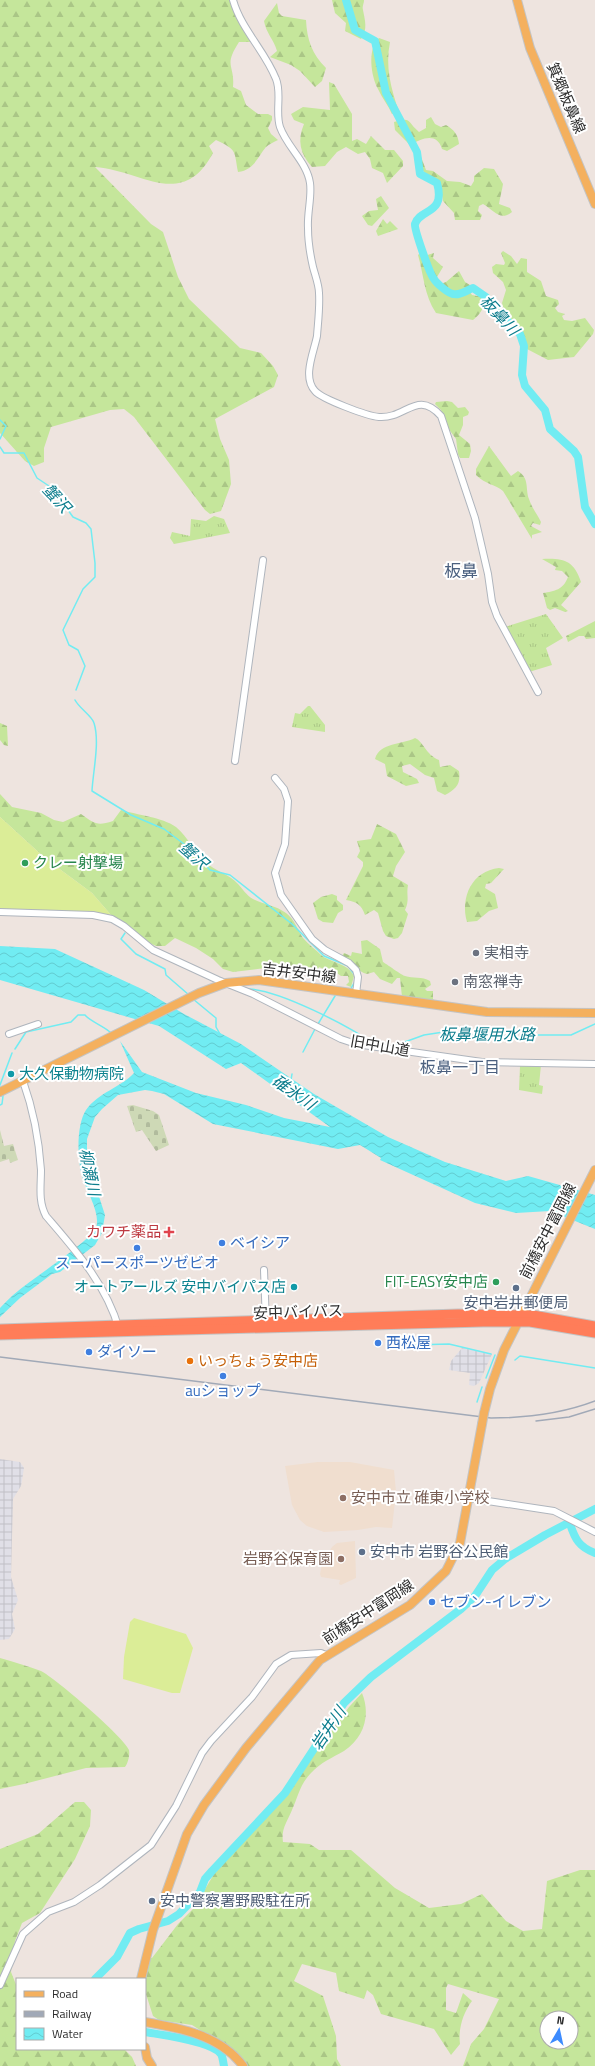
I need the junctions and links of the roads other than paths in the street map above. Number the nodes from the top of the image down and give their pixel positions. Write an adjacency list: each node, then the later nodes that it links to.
1 (233, 0): 5 (street)
2 (517, 0): 3 (main road, 箕郷板鼻線)
3 (595, 204)
4 (263, 560): 6 (street)
5 (538, 692)
6 (235, 761)
7 (275, 778): 10 (street)
8 (0, 912): 9 (street, 旧中山道)
9 (226, 983): 10 (main road, 吉井安中線); 14 (street, 旧中山道); 15 (main road, 吉井安中線)
10 (356, 994): 11 (main road, 吉井安中線)
11 (595, 1013)
12 (38, 1024): 13 (street)
13 (9, 1034)
14 (595, 1064)
15 (23, 1081): 16 (main road, 吉井安中線); 23 (street)
16 (0, 1092)
17 (593, 1173): 19 (main road, 前橋安中富岡線)
18 (264, 1270): 20 (street)
19 (521, 1318): 20 (highway, 安中バイパス); 21 (highway, 安中バイパス); 24 (highway, 安中バイパス); 26 (main road, 前橋安中富岡線, bridge)
20 (266, 1324): 23 (highway, 安中バイパス)
21 (595, 1326)
22 (0, 1328): 23 (highway, 安中バイパス)
23 (119, 1328): 25 (highway, 安中バイパス)
24 (595, 1333)
25 (0, 1336)
26 (468, 1498): 27 (street); 28 (main road, 前橋安中富岡線)
27 (595, 1532)
28 (326, 1655): 29 (main road, 前橋安中富岡線); 30 (street)
29 (141, 1978)
30 (0, 1985)
31 (146, 2022): 34 (main road)
32 (146, 2050): 33 (main road)
33 (152, 2066)
34 (243, 2066)

